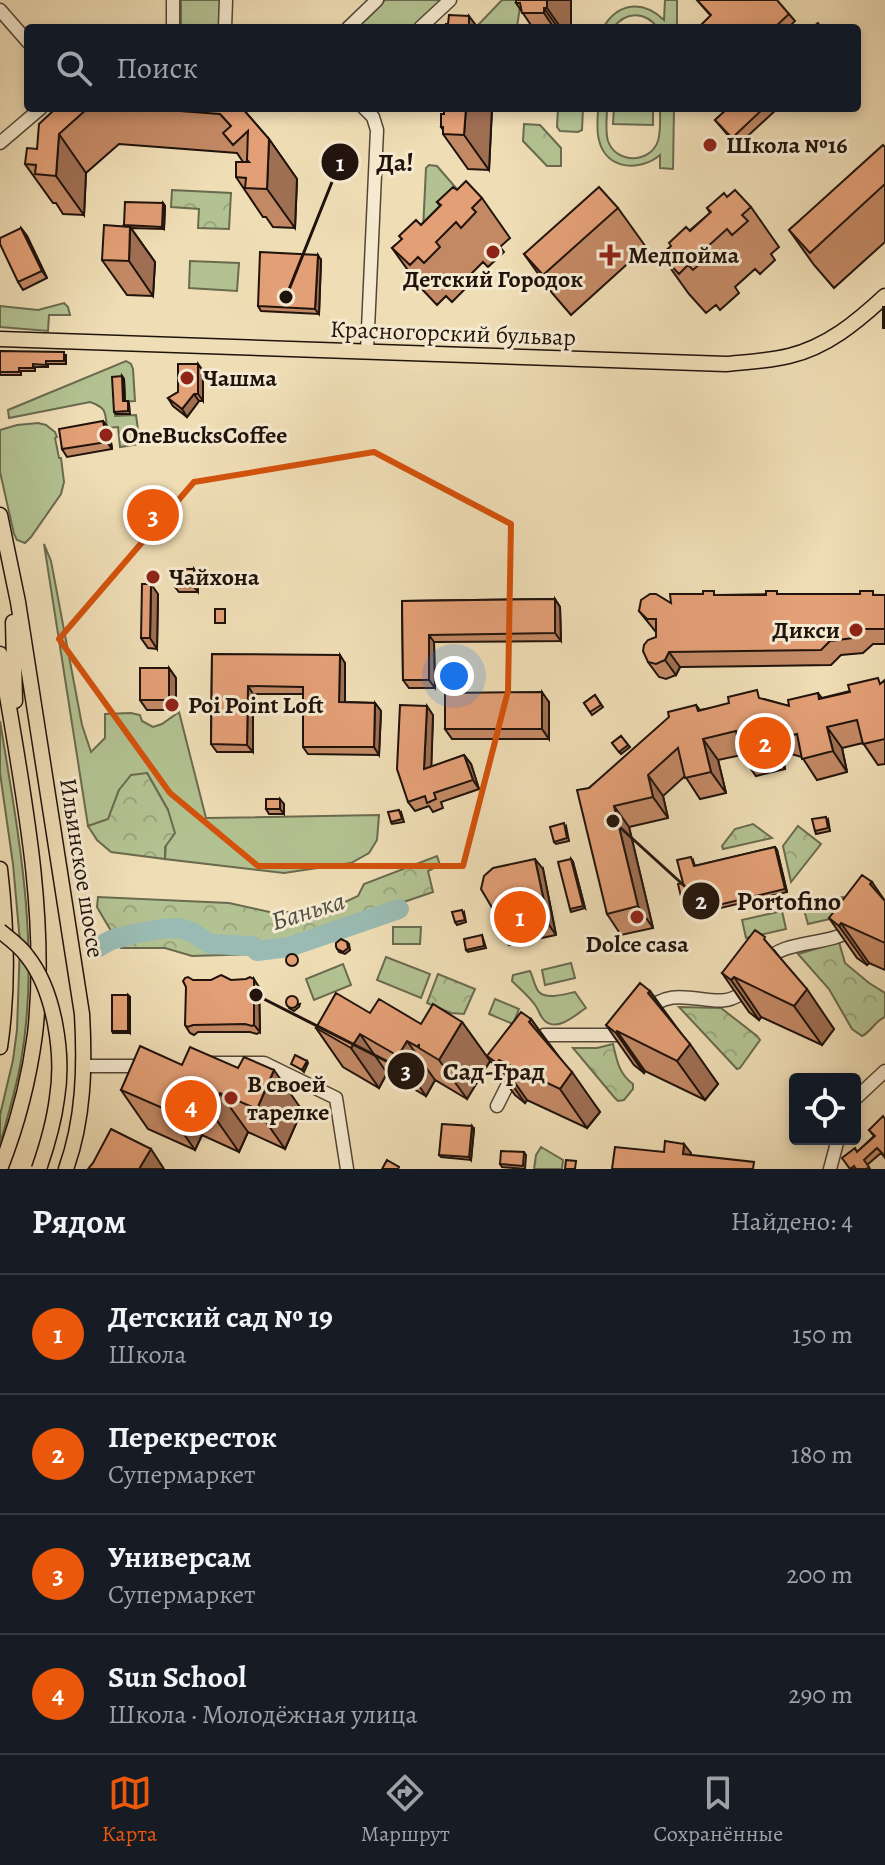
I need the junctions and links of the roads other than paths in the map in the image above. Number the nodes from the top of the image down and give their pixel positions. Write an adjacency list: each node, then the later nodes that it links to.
1 (173, 0): 6 (street)
2 (226, 0): 7 (street)
3 (377, 0): 8 (street)
4 (450, 0): 9 (street)
5 (0, 10): 10 (street)
6 (173, 24)
7 (225, 24)
8 (352, 24)
9 (424, 24)
10 (24, 37)
11 (36, 112): 15 (street)
12 (368, 112): 14 (street)
13 (377, 112): 14 (street)
14 (377, 130): 18 (street)
15 (0, 143)
16 (885, 296): 18 (main road, Красногорский бульвар)
17 (0, 339): 18 (main road, Красногорский бульвар)
18 (367, 351)
19 (0, 515): 20 (main road)
20 (12, 574): 22 (main road); 29 (main road, Ильинское шоссе)
21 (0, 654): 22 (main road)
22 (17, 758): 34 (main road)
23 (0, 869): 26 (main road)
24 (862, 920): 32 (street)
25 (0, 931): 35 (main road, bridge)
26 (0, 1047)
27 (200, 1063): 37 (street)
28 (159, 1065): 29 (street)
29 (83, 1066): 36 (main road, Ильинское шоссе)
30 (885, 1071): 31 (street)
31 (861, 1093)
32 (497, 1106)
33 (836, 1145): 38 (street)
34 (0, 1169)
35 (39, 1169)
36 (66, 1169)
37 (347, 1169)
38 (830, 1169)

